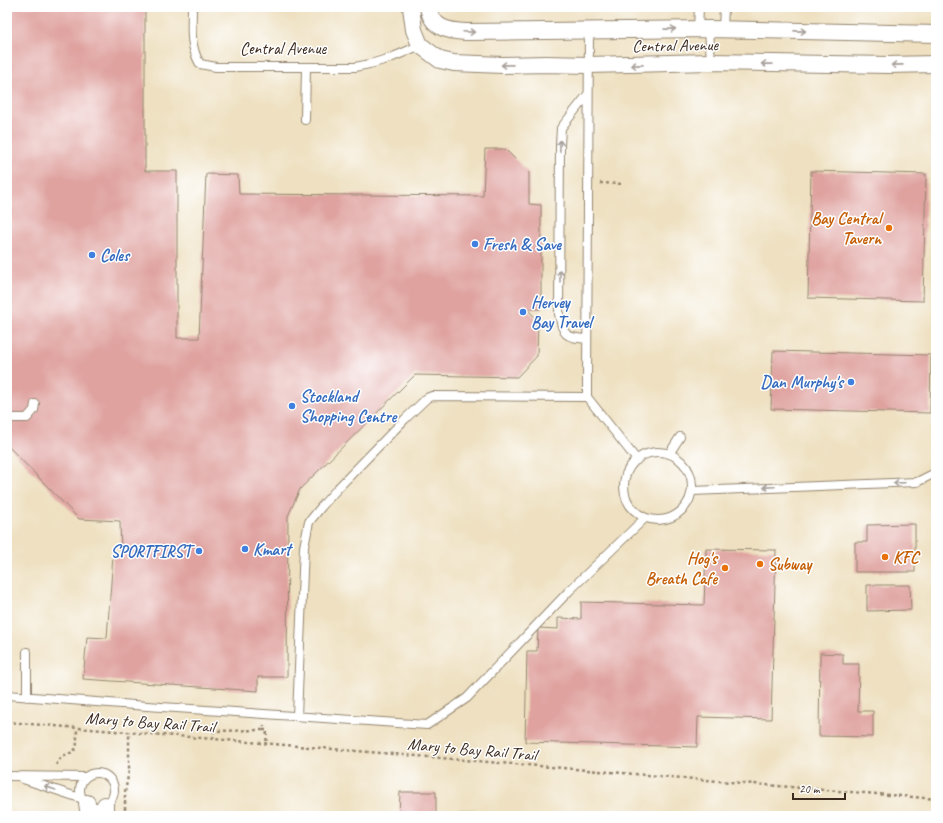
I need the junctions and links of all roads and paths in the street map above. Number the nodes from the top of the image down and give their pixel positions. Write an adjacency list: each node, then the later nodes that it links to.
1 (192, 7): 13 (lane, Central Avenue)
2 (410, 7): 9 (street)
3 (699, 7): 6 (lane)
4 (724, 7): 6 (lane)
5 (431, 14): 7 (street, Central Avenue, one-way to 7)
6 (710, 29): 7 (street, Central Avenue, one-way to 6); 8 (street, Central Avenue, one-way to 8); 10 (lane)
7 (589, 30): 12 (lane)
8 (936, 34)
9 (420, 45): 12 (street, Central Avenue, one-way to 9); 13 (lane, Central Avenue)
10 (711, 62): 11 (street, Central Avenue, one-way to 10); 12 (street, Central Avenue, one-way to 12)
11 (936, 64)
12 (588, 65): 14 (lane)
13 (306, 67): 15 (lane)
14 (588, 94): 16 (lane); 18 (lane, one-way to 14)
15 (305, 120)
16 (588, 182): 17 (path); 18 (lane)
17 (624, 184)
18 (587, 339): 19 (lane)
19 (588, 397): 24 (lane); 31 (lane)
20 (35, 404): 21 (lane)
21 (7, 418)
22 (680, 437): 23 (lane)
23 (669, 454): 24 (lane); 26 (lane)
24 (637, 460): 27 (lane)
25 (936, 474): 26 (lane, one-way to 26)
26 (692, 491): 27 (lane)
27 (646, 518): 31 (lane)
28 (27, 652): 30 (lane)
29 (7, 695): 30 (lane)
30 (27, 696): 31 (lane)
31 (297, 716)
32 (7, 722): 34 (path, Mary to Bay Rail Trail)
33 (265, 722): 35 (path)
34 (77, 729): 36 (path, Mary to Bay Rail Trail); 39 (path)
35 (263, 730): 37 (path); 38 (path)
36 (129, 733): 37 (path, Mary to Bay Rail Trail); 46 (path)
37 (214, 739): 38 (path, Mary to Bay Rail Trail)
38 (266, 745): 43 (path, Mary to Bay Rail Trail)
39 (57, 764)
40 (7, 776): 41 (lane)
41 (16, 777): 42 (lane); 44 (lane, one-way to 41)
42 (86, 777): 44 (lane); 45 (lane)
43 (936, 799)
44 (86, 806): 45 (lane)
45 (105, 810)
46 (125, 816)

